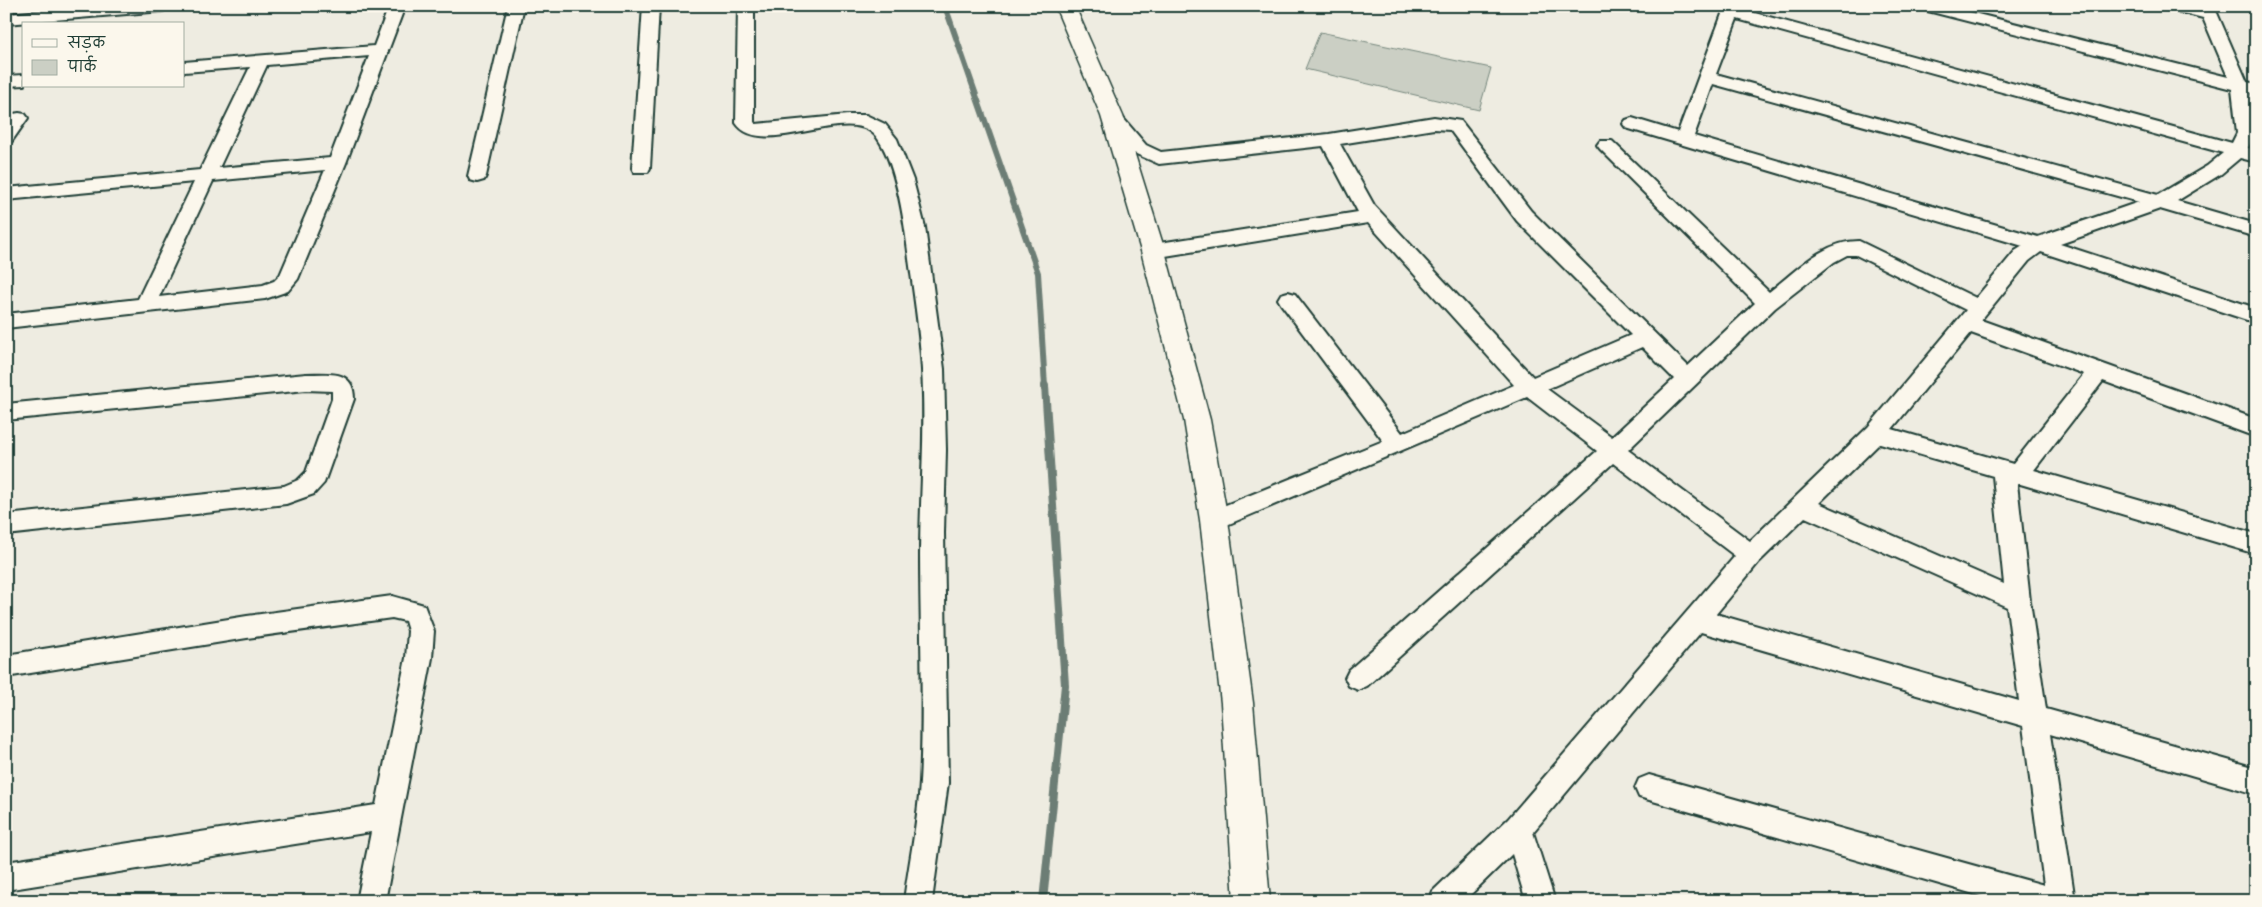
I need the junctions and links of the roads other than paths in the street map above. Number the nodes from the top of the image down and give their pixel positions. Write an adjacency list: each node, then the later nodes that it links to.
1 (163, 6): 10 (street)
2 (397, 6): 13 (street)
3 (516, 6): 31 (street)
4 (651, 6): 29 (street)
5 (746, 6): 70 (street)
6 (1065, 6): 20 (street)
7 (1926, 6): 19 (street)
8 (2174, 6): 11 (street)
9 (1732, 9): 16 (street); 27 (street)
10 (68, 10): 12 (street)
11 (2209, 11): 19 (street)
12 (6, 19)
13 (380, 50): 14 (street); 28 (street)
14 (261, 61): 15 (street); 30 (street)
15 (185, 67)
16 (1708, 77): 24 (street); 33 (street)
17 (22, 80): 18 (street)
18 (6, 81)
19 (2248, 87): 27 (street)
20 (1112, 116): 25 (street); 37 (street)
21 (19, 118): 23 (street)
22 (1632, 124): 24 (street)
23 (6, 137)
24 (1684, 139): 36 (street)
25 (1330, 140): 34 (street); 44 (street)
26 (1606, 145): 39 (street)
27 (2246, 154): 33 (street)
28 (337, 163): 30 (street); 40 (street)
29 (641, 168)
30 (206, 175): 32 (street); 40 (street)
31 (477, 176)
32 (6, 194)
33 (2160, 202): 35 (street); 36 (street)
34 (1372, 216): 37 (street); 47 (street)
35 (2256, 231)
36 (2039, 244): 41 (street); 42 (street)
37 (1153, 252): 55 (street)
38 (1288, 299): 51 (street)
39 (1768, 303): 41 (street); 46 (street)
40 (145, 305): 43 (street)
41 (1973, 315): 45 (street); 50 (street)
42 (2256, 316)
43 (6, 321)
44 (1644, 338): 46 (street); 47 (street)
45 (2099, 371): 49 (street); 53 (street)
46 (1686, 378): 52 (street)
47 (1529, 387): 51 (street); 52 (street)
48 (6, 412): 56 (street)
49 (2256, 428)
50 (1876, 434): 53 (street); 54 (street)
51 (1398, 444): 55 (street)
52 (1613, 450): 58 (street); 62 (street)
53 (2011, 472): 57 (street); 59 (street)
54 (1802, 506): 58 (street); 59 (street)
55 (1214, 520): 71 (street)
56 (6, 526)
57 (2256, 544)
58 (1751, 555): 60 (street)
59 (2018, 601): 63 (street)
60 (1697, 620): 63 (street); 67 (street)
61 (6, 666): 66 (street)
62 (1358, 678)
63 (2036, 716): 64 (street); 75 (street)
64 (2256, 781)
65 (1649, 788): 74 (street)
66 (390, 816): 68 (street); 69 (street)
67 (1518, 829): 72 (street); 73 (street)
68 (6, 876)
69 (370, 901)
70 (918, 901)
71 (1252, 901)
72 (1443, 901)
73 (1541, 901)
74 (2049, 901)
75 (2061, 901)

